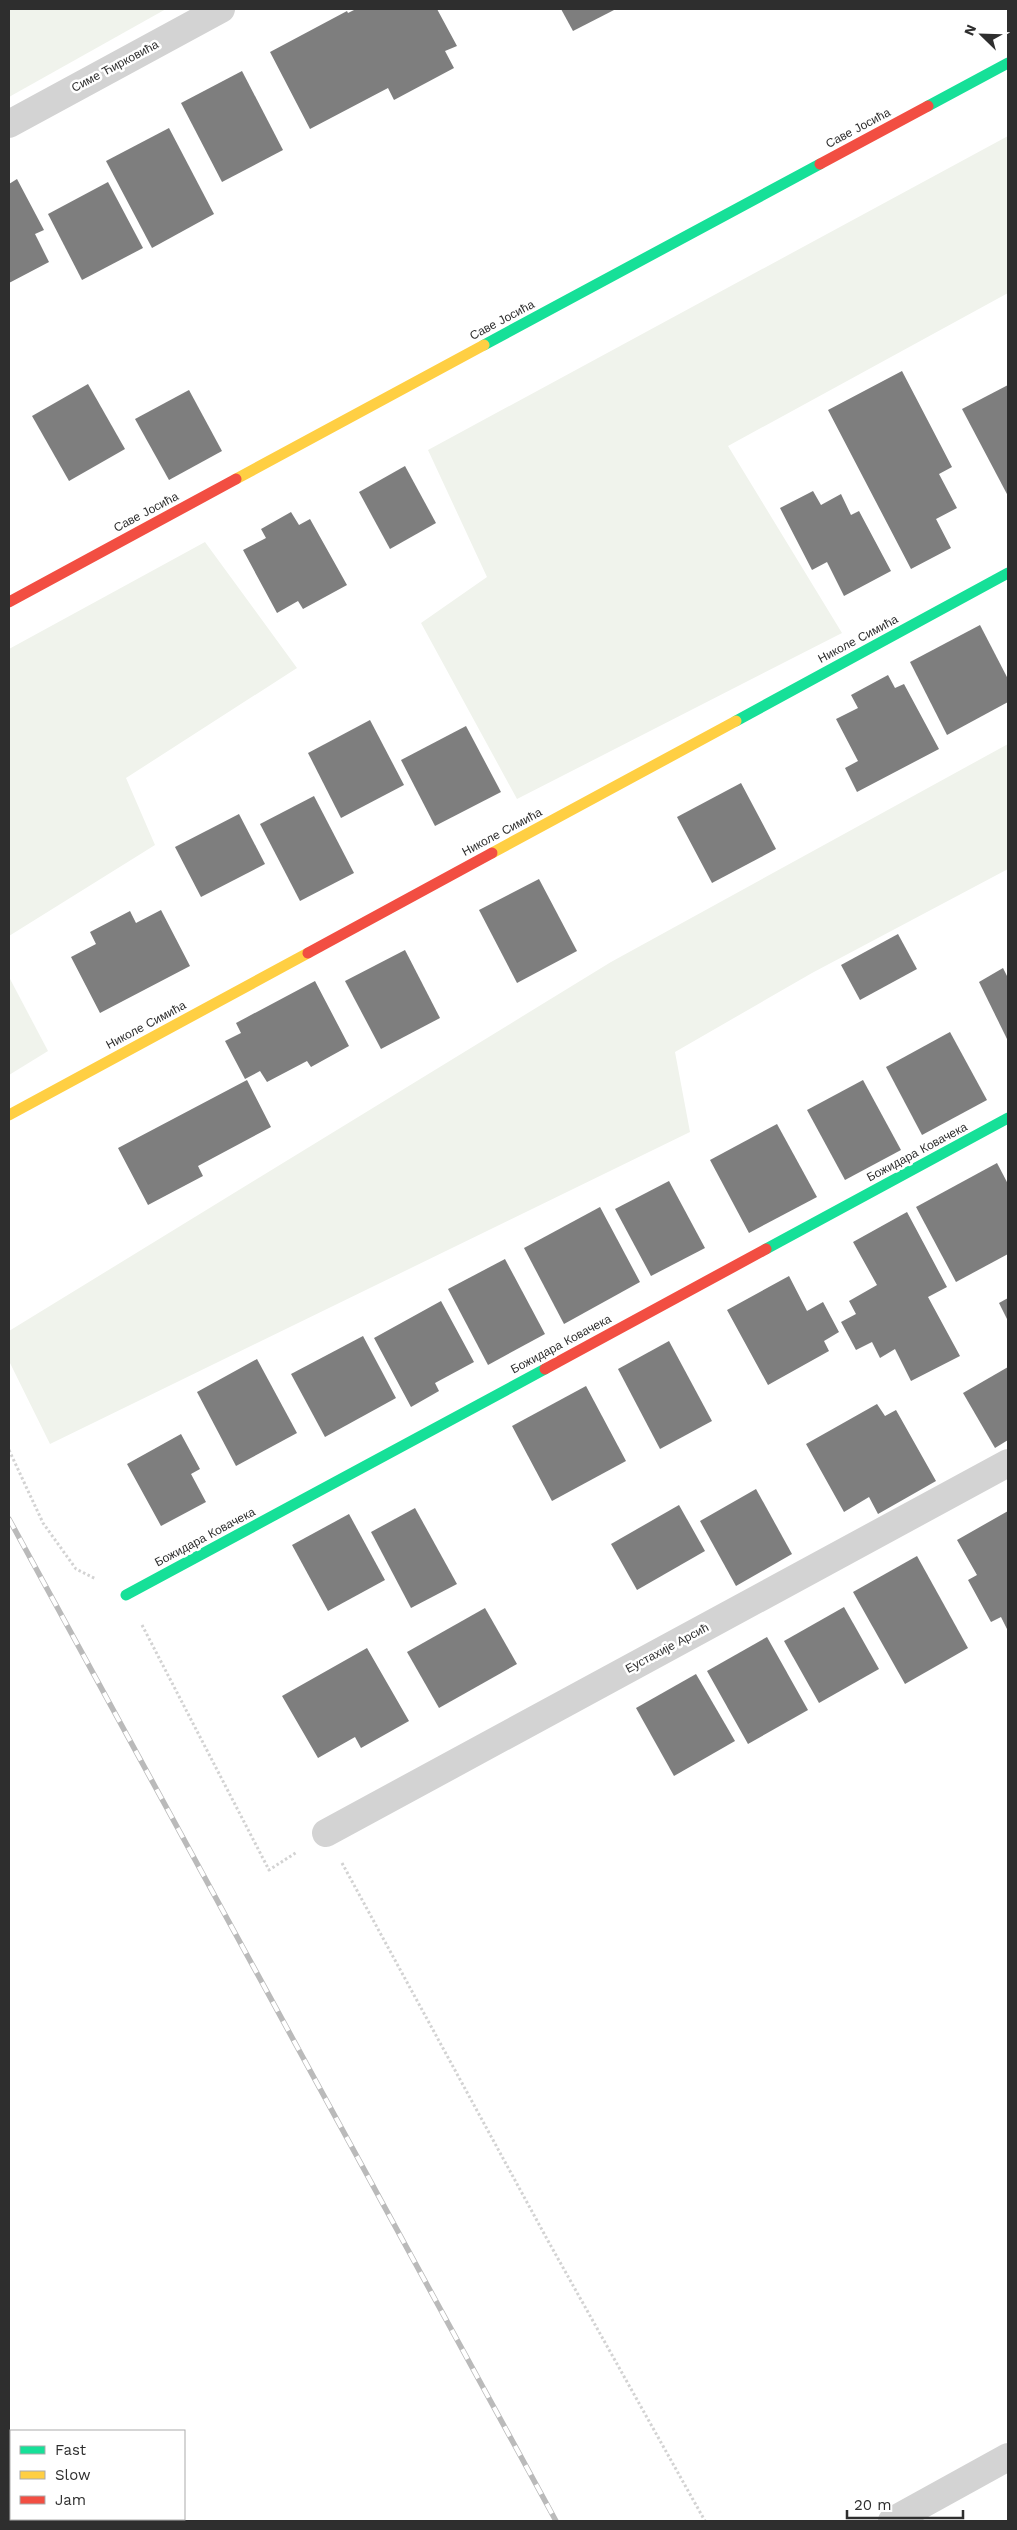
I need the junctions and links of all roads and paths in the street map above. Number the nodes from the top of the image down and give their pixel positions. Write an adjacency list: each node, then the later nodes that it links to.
1 (221, 9): 3 (street, Симе Ћирковића)
2 (1008, 63): 5 (street, Саве Јосића)
3 (9, 124)
4 (1008, 573): 6 (street, Николе Симића)
5 (9, 602)
6 (9, 1115)
7 (1008, 1118): 10 (street, Божидара Ковачека)
8 (9, 1450): 10 (path)
9 (1008, 1463): 11 (street, Еустахије Арсић)
10 (126, 1595): 11 (path)
11 (326, 1833): 13 (path)
12 (1008, 2458): 14 (street)
13 (705, 2521)
14 (892, 2521)

